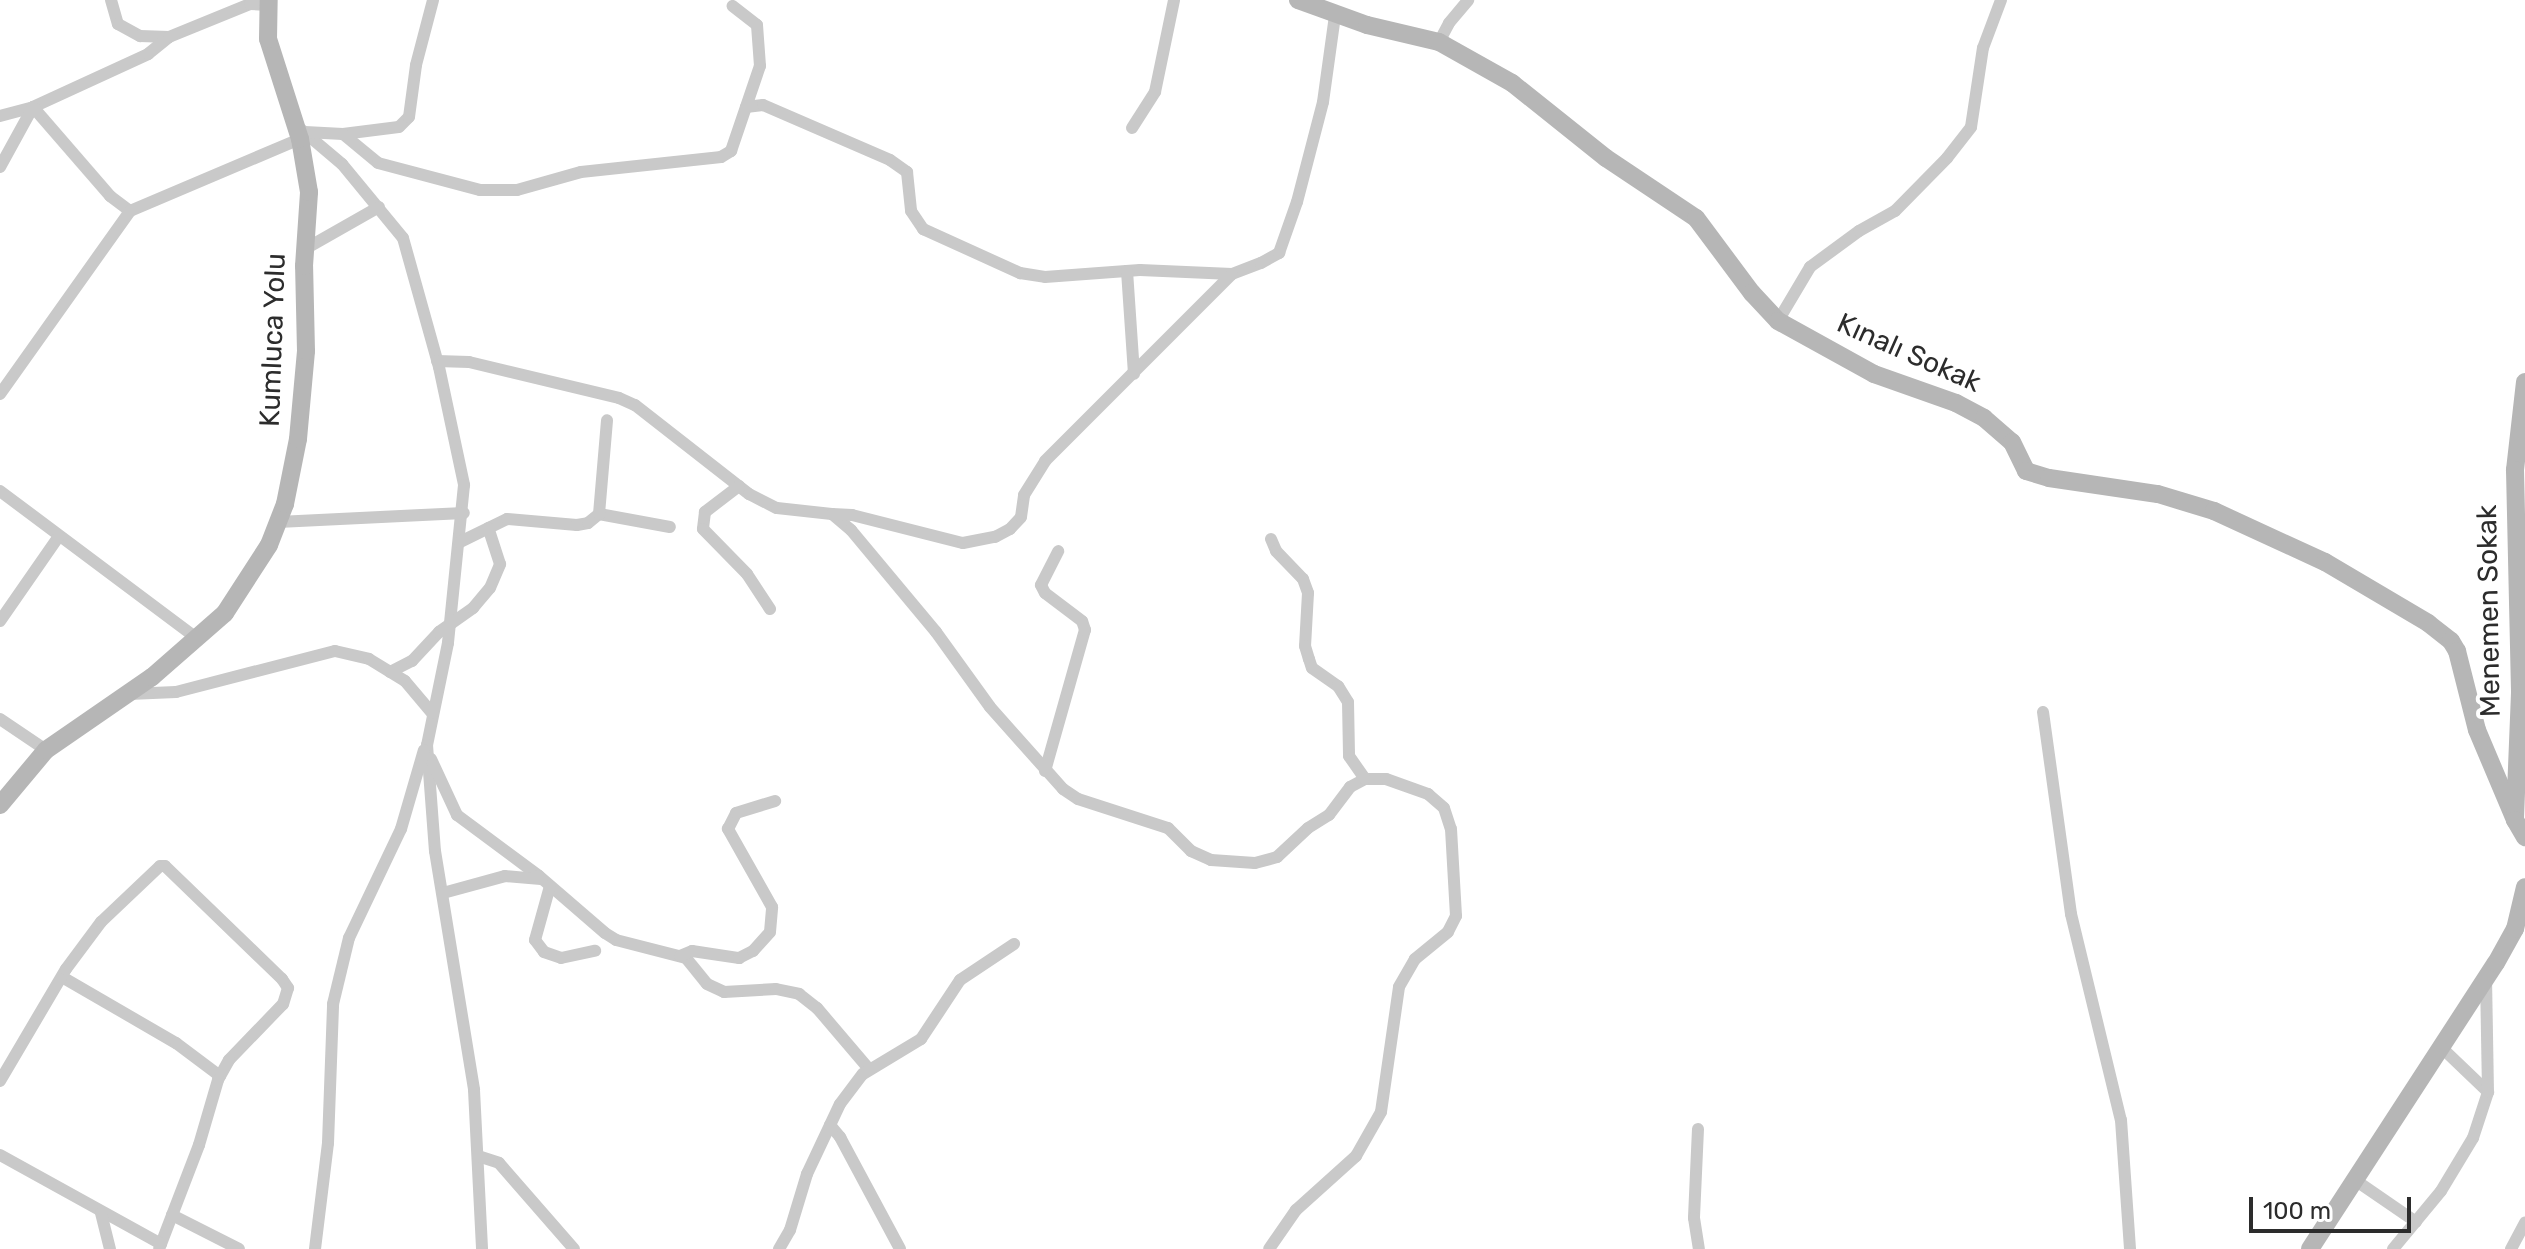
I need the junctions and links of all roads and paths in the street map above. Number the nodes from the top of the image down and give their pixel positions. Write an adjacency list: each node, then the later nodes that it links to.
1 (111, 0): 10 (street)
2 (433, 0): 17 (street)
3 (1174, 0): 15 (street)
4 (1468, 0): 11 (street)
5 (2001, 0): 24 (street)
6 (1309, 1): 9 (street, Kınalı Sokak)
7 (269, 2): 10 (street); 16 (street, Kumluca Yolu)
8 (733, 6): 13 (street)
9 (1335, 15): 11 (street, Kınalı Sokak); 23 (street)
10 (169, 37): 12 (street)
11 (1439, 42): 24 (street, Kınalı Sokak)
12 (33, 107): 14 (street); 18 (street); 20 (street)
13 (746, 107): 17 (street); 22 (street)
14 (0, 116)
15 (1132, 128)
16 (300, 132): 17 (street); 19 (street); 20 (street); 21 (street, Kumluca Yolu)
17 (343, 134)
18 (0, 167)
19 (379, 207): 21 (street); 25 (street)
20 (130, 211): 28 (street)
21 (305, 249): 36 (street, Kumluca Yolu)
22 (1127, 271): 23 (street); 26 (street)
23 (1232, 274): 26 (street)
24 (1778, 321): 58 (street, Kınalı Sokak)
25 (437, 361): 31 (street); 33 (street)
26 (1134, 374): 35 (street)
27 (2525, 382): 30 (street, Menemen Sokak)
28 (0, 394)
29 (607, 420): 34 (street)
30 (2520, 470): 58 (street, Menemen Sokak)
31 (739, 486): 35 (street); 43 (street)
32 (0, 491): 39 (street)
33 (464, 513): 36 (street); 41 (street)
34 (599, 514): 37 (street); 38 (street)
35 (832, 514): 54 (street)
36 (278, 522): 46 (street, Kumluca Yolu)
37 (670, 527)
38 (488, 528): 41 (street); 45 (street)
39 (59, 536): 44 (street); 46 (street)
40 (1271, 539): 55 (street)
41 (460, 542): 45 (street)
42 (1058, 551): 54 (street)
43 (770, 609)
44 (0, 621)
45 (449, 624): 47 (street); 50 (street)
46 (198, 639): 48 (street, Kumluca Yolu)
47 (390, 672): 48 (street); 50 (street)
48 (126, 694): 53 (street, Kumluca Yolu)
49 (2043, 712): 93 (street)
50 (432, 713): 52 (street)
51 (0, 719): 53 (street)
52 (427, 745): 60 (street); 62 (street); 82 (street)
53 (46, 750): 57 (street, Kumluca Yolu)
54 (1045, 771): 55 (street)
55 (1365, 779): 91 (street)
56 (775, 801): 65 (street)
57 (0, 805)
58 (2520, 822): 59 (street)
59 (2525, 837)
60 (547, 883): 62 (street); 64 (street); 65 (street)
61 (2525, 887): 67 (street)
62 (443, 893): 76 (street)
63 (1014, 944): 69 (street)
64 (595, 951)
65 (680, 956): 69 (street)
66 (62, 977): 70 (street); 70 (street); 71 (street)
67 (2486, 979): 68 (street); 72 (street)
68 (2442, 1048): 72 (street); 77 (street)
69 (869, 1069): 73 (street)
70 (220, 1076): 79 (street)
71 (0, 1081)
72 (2488, 1092): 80 (street)
73 (830, 1125): 89 (street); 90 (street)
74 (1698, 1129): 92 (street)
75 (0, 1155): 78 (street)
76 (478, 1156): 87 (street); 88 (street)
77 (2355, 1180): 80 (street); 94 (street)
78 (101, 1213): 83 (street); 84 (street)
79 (172, 1215): 83 (street); 85 (street)
80 (2416, 1222): 95 (street)
81 (2525, 1223): 96 (street)
82 (316, 1246): 86 (street)
83 (160, 1247)
84 (110, 1249)
85 (236, 1249)
86 (330, 1249)
87 (482, 1249)
88 (574, 1249)
89 (779, 1249)
90 (900, 1249)
91 (1269, 1249)
92 (1699, 1249)
93 (2130, 1249)
94 (2310, 1249)
95 (2393, 1249)
96 (2511, 1249)

